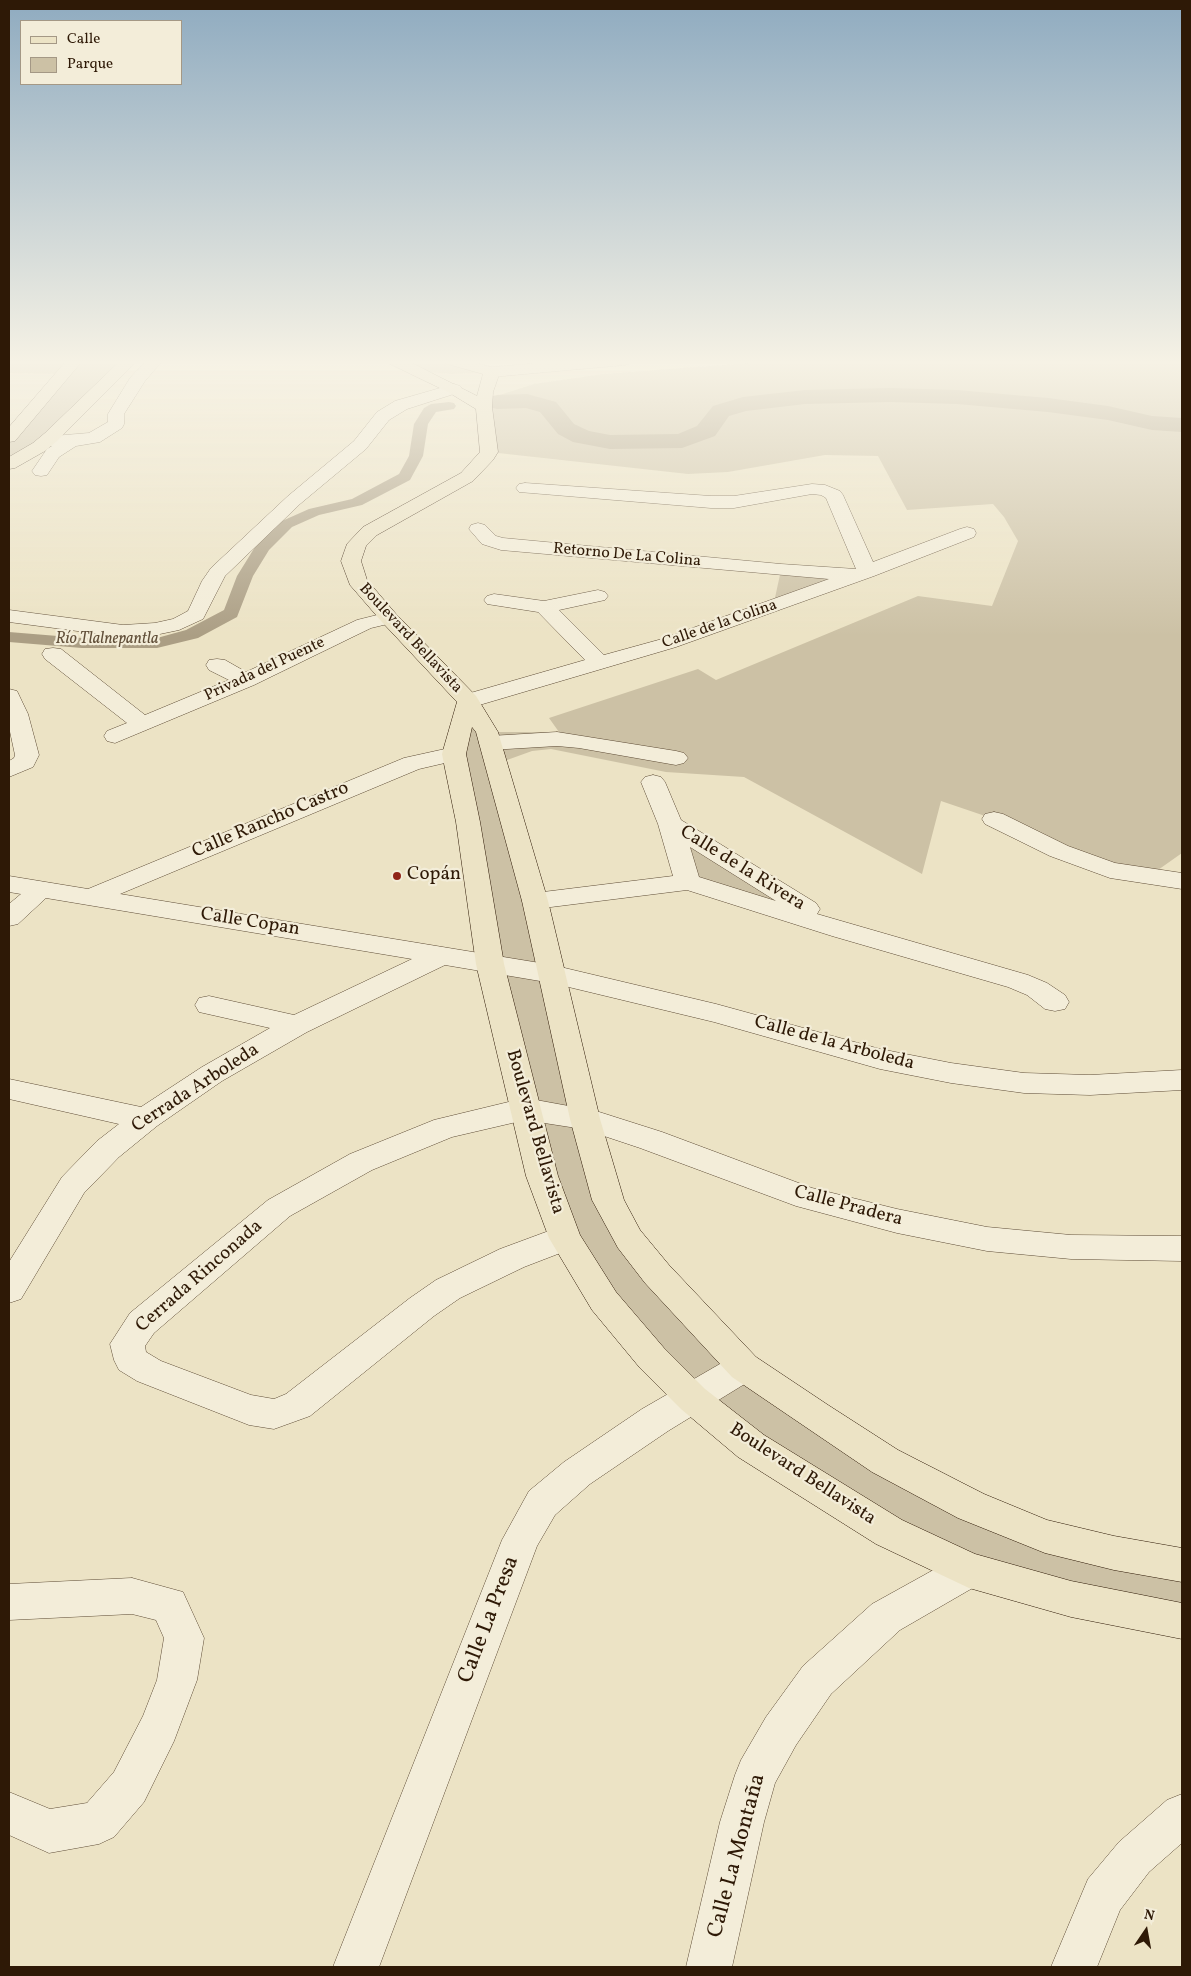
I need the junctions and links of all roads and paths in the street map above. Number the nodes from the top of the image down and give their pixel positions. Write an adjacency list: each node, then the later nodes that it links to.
1 (28, 452): 5 (main road)
2 (54, 452): 6 (street)
3 (351, 452): 16 (street)
4 (489, 452): 17 (main road, Boulevard Bellavista)
5 (9, 464)
6 (41, 471)
7 (525, 488): 11 (street)
8 (478, 529): 10 (street, Retorno De La Colina)
9 (967, 532): 11 (street, Calle de la Colina)
10 (781, 570): 11 (street, Retorno De La Colina); 15 (street)
11 (863, 573): 15 (street, Calle de la Colina)
12 (598, 596): 14 (street)
13 (494, 600): 14 (street)
14 (544, 607): 19 (street)
15 (773, 607): 19 (street, Calle de la Colina)
16 (9, 616)
17 (389, 618): 21 (street, Privada del Puente); 22 (main road, Boulevard Bellavista)
18 (53, 654): 24 (street)
19 (600, 663): 22 (street, Calle de la Colina)
20 (218, 664): 21 (street)
21 (246, 680): 24 (street, Privada del Puente)
22 (468, 701): 26 (main road, Boulevard Bellavista); 27 (main road, Boulevard Bellavista)
23 (12, 709): 29 (street)
24 (142, 724): 25 (street, Privada del Puente)
25 (115, 736)
26 (490, 743): 28 (street); 38 (main road, Boulevard Bellavista)
27 (454, 754): 37 (street, Calle Rancho Castro); 42 (main road, Boulevard Bellavista)
28 (676, 758)
29 (9, 770)
30 (653, 782): 32 (street)
31 (994, 819): 33 (street)
32 (670, 824): 34 (street, Calle de la Rivera); 40 (street, Calle de la Rivera)
33 (1182, 881)
34 (688, 882): 38 (street, Calle de la Rivera); 40 (street, Calle de la Rivera)
35 (9, 884): 36 (street, Calle Copan)
36 (40, 890): 37 (street, Calle Copan); 39 (street)
37 (92, 898): 41 (street, Calle Copan)
38 (535, 901): 43 (main road, Boulevard Bellavista)
39 (9, 918)
40 (841, 930): 44 (street, Calle de la Rivera)
41 (442, 956): 42 (street, Calle Copan); 46 (street, Cerrada Arboleda)
42 (490, 964): 43 (street, Calle de la Arboleda); 49 (main road, Boulevard Bellavista)
43 (552, 974): 47 (street, Calle de la Arboleda); 51 (main road, Boulevard Bellavista)
44 (1055, 1002)
45 (209, 1005): 46 (street)
46 (286, 1023): 50 (street, Cerrada Arboleda)
47 (1182, 1080)
48 (9, 1089): 50 (street)
49 (525, 1109): 51 (street, Calle Pradera); 52 (main road, Boulevard Bellavista); 52 (street, Cerrada Rinconada)
50 (146, 1118): 54 (street, Cerrada Arboleda)
51 (585, 1119): 53 (street, Calle Pradera); 55 (main road, Boulevard Bellavista)
52 (565, 1238): 56 (main road, Boulevard Bellavista)
53 (1182, 1249)
54 (9, 1290)
55 (744, 1367): 56 (street, Calle La Presa); 57 (main road, Boulevard Bellavista)
56 (693, 1400): 58 (main road, Boulevard Bellavista); 63 (street, Calle La Presa)
57 (1182, 1565)
58 (969, 1570): 60 (main road, Boulevard Bellavista); 64 (street, Calle La Montaña)
59 (9, 1602): 61 (street)
60 (1182, 1621)
61 (9, 1813)
62 (1182, 1815): 65 (street)
63 (356, 1967)
64 (709, 1967)
65 (1074, 1967)

